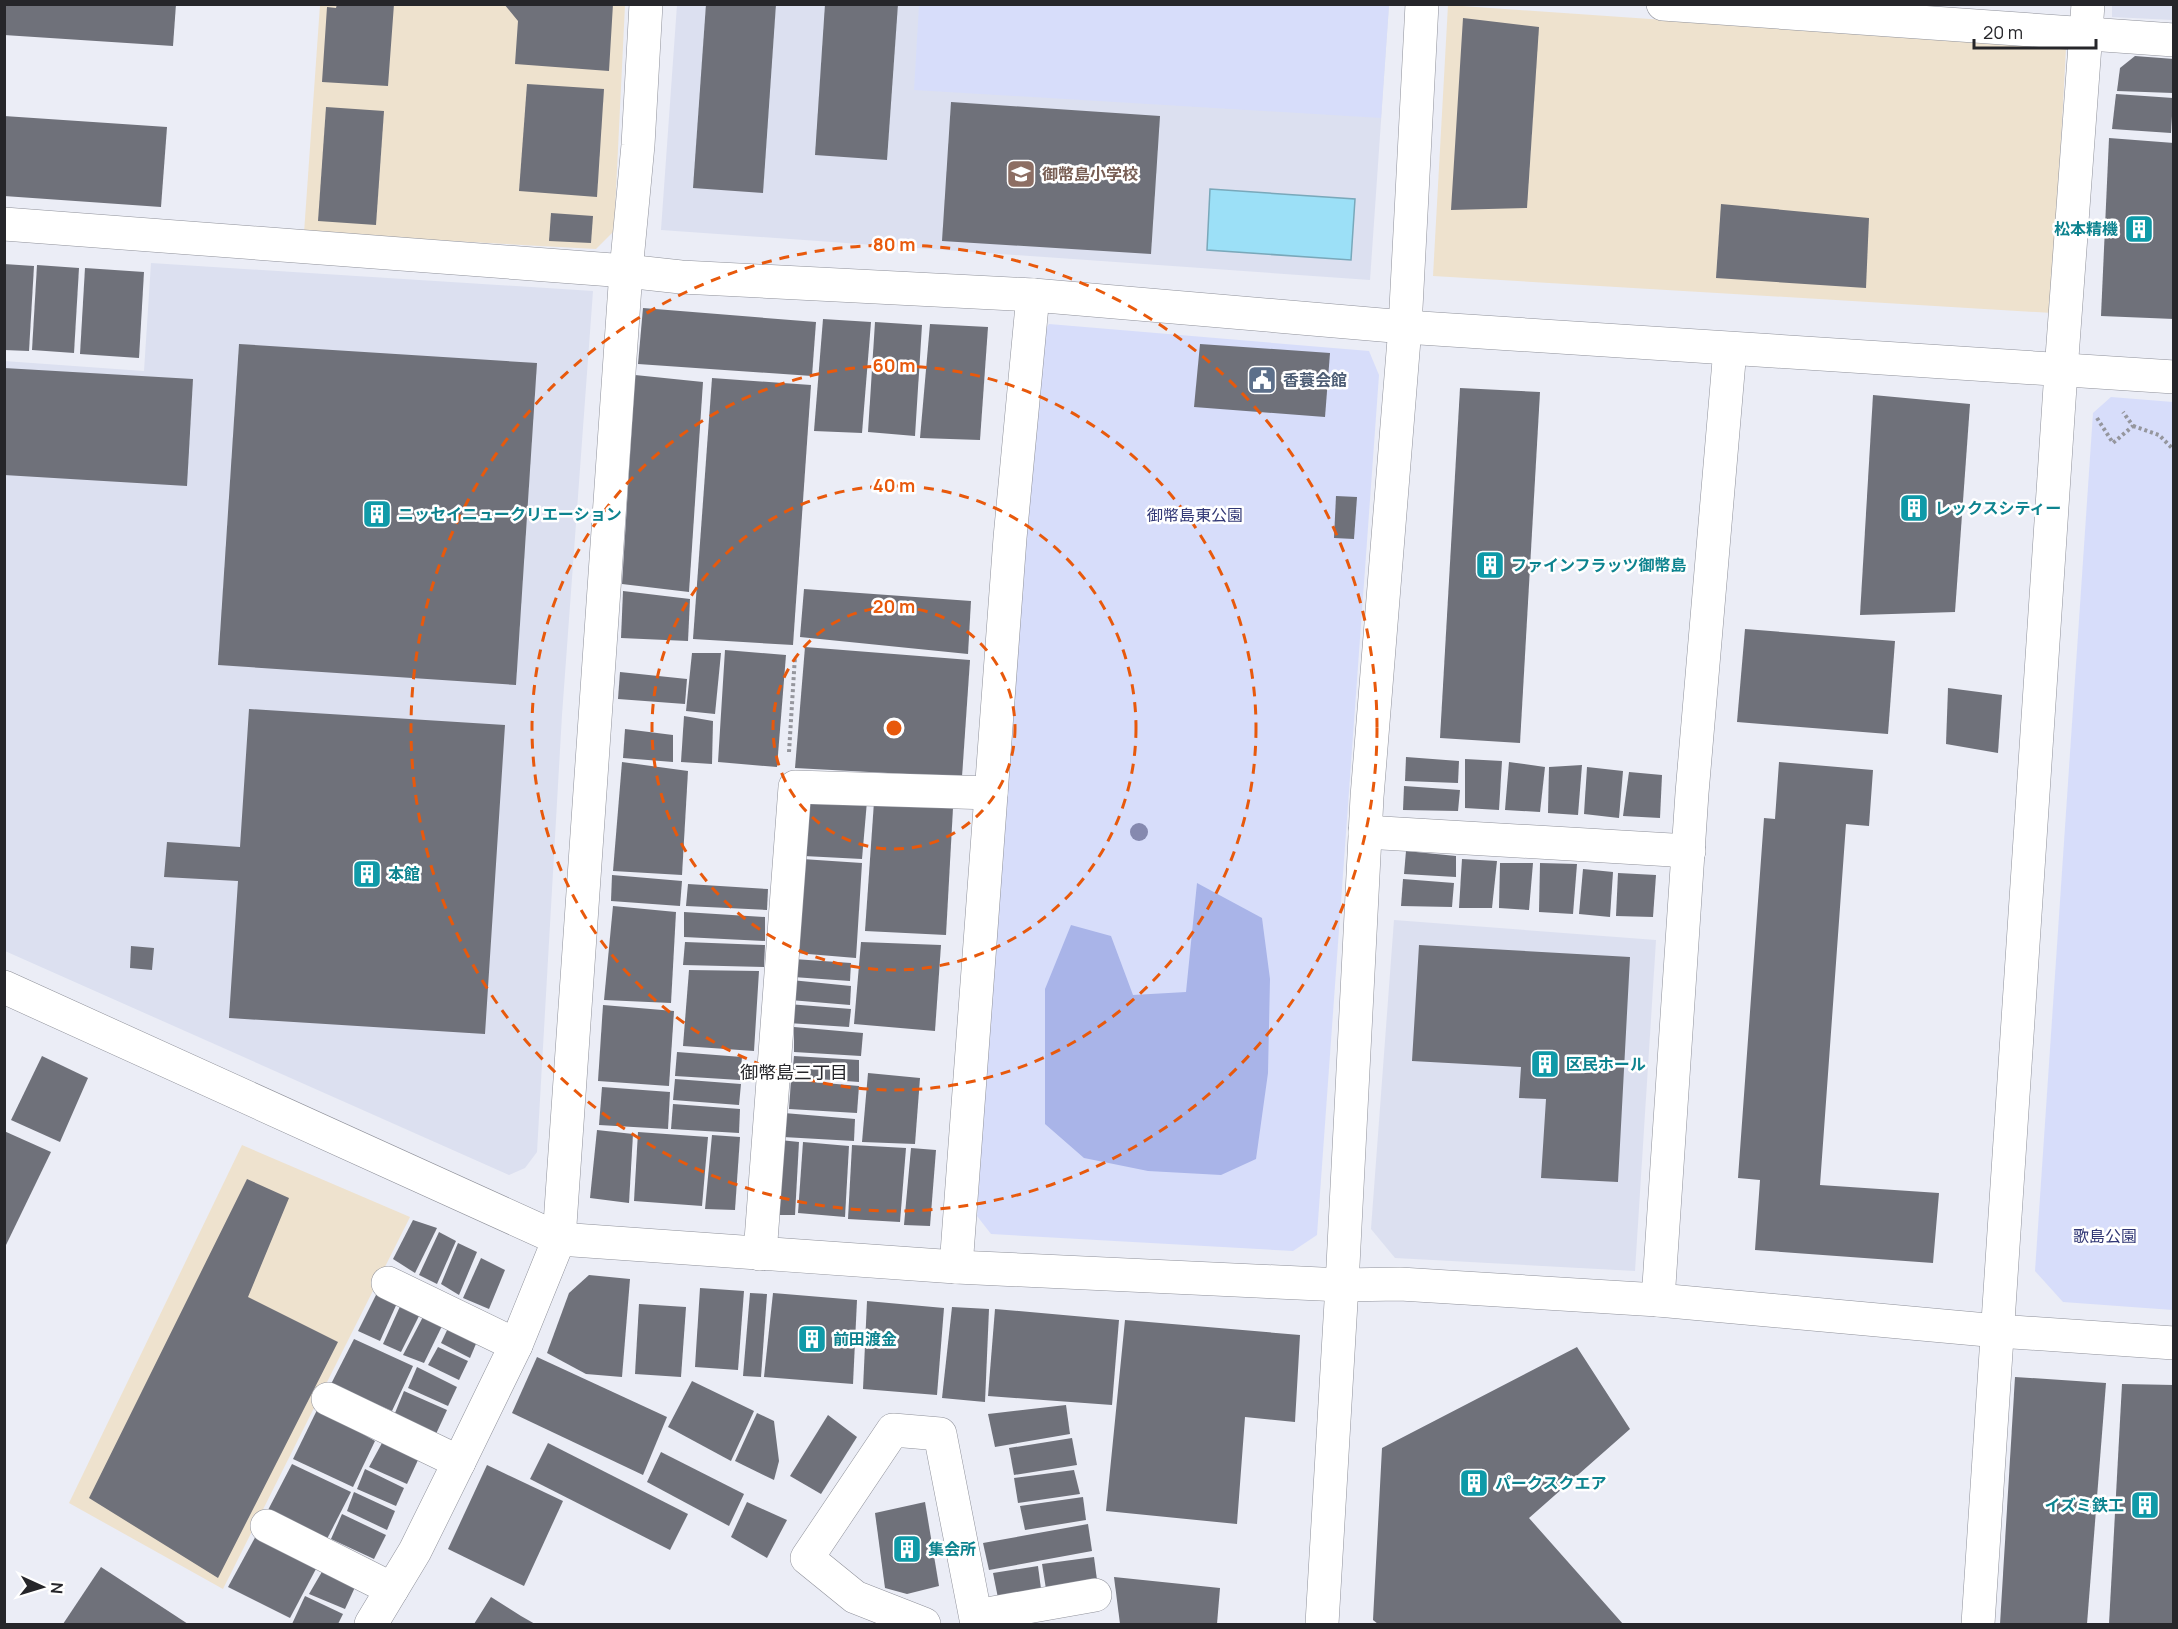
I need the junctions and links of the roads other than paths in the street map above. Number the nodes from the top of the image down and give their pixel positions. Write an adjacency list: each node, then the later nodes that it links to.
1 (646, 4): 7 (street)
2 (1422, 4): 9 (street)
3 (1663, 4): 4 (street)
4 (2087, 19): 5 (street); 11 (street)
5 (2174, 40)
6 (4, 224): 7 (street)
7 (626, 271): 8 (street); 17 (street)
8 (1033, 295): 9 (street); 13 (street)
9 (1405, 327): 10 (street); 14 (street)
10 (1730, 349): 11 (street); 15 (street)
11 (2061, 371): 12 (street); 23 (street)
12 (2174, 377)
13 (991, 793): 18 (street); 19 (street)
14 (1365, 832): 15 (street); 21 (street)
15 (1689, 852): 22 (street)
16 (4, 987): 17 (street)
17 (559, 1239): 18 (street); 25 (street)
18 (760, 1254): 19 (street)
19 (956, 1267): 21 (street)
20 (388, 1283): 25 (street)
21 (1342, 1285): 22 (street); 34 (street)
22 (1658, 1300): 23 (street)
23 (1998, 1331): 24 (street); 35 (street)
24 (2174, 1343)
25 (516, 1345): 27 (street)
26 (328, 1399): 27 (street)
27 (459, 1462): 29 (street)
28 (267, 1526): 29 (street)
29 (393, 1589): 32 (street)
30 (1095, 1595): 31 (street)
31 (976, 1620): 33 (street)
32 (371, 1624)
33 (924, 1624)
34 (1322, 1624)
35 (1978, 1624)

